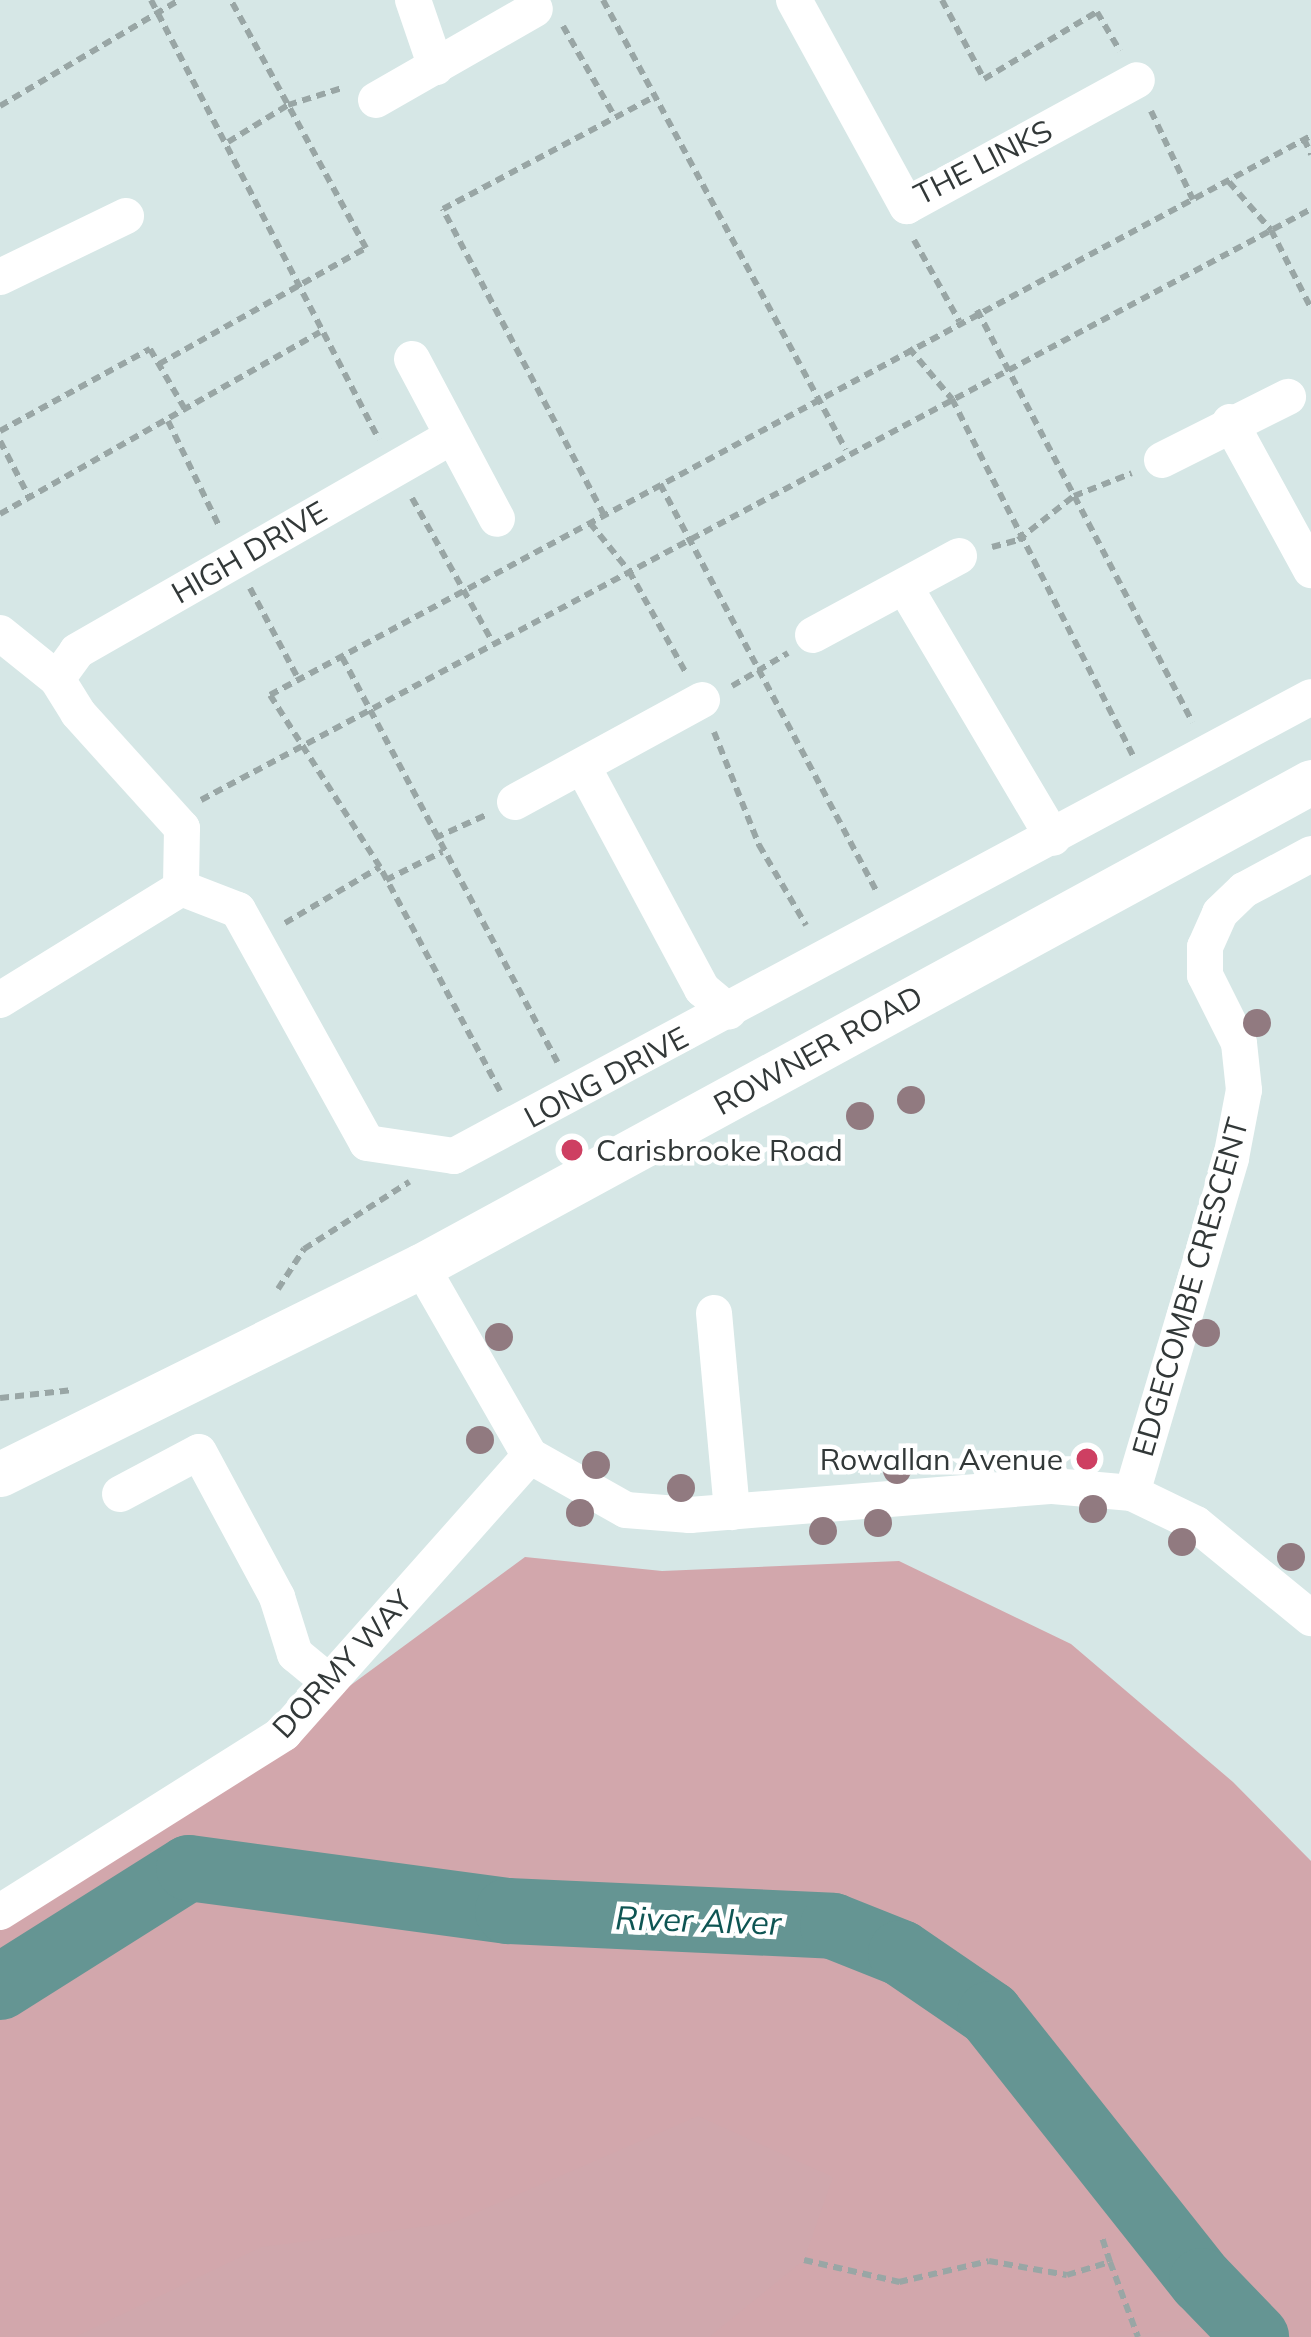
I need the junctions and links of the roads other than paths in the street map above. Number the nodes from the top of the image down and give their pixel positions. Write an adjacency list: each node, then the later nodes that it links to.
1 (412, 0): 4 (street)
2 (794, 0): 5 (street, THE LINKS)
3 (548, 15): 4 (street)
4 (436, 67): 6 (street)
5 (1136, 80)
6 (376, 100)
7 (126, 216): 8 (street)
8 (0, 277)
9 (412, 358): 12 (street)
10 (1288, 397): 11 (street)
11 (1230, 422): 13 (street); 16 (street)
12 (450, 437): 14 (street); 20 (street, HIGH DRIVE)
13 (1162, 460)
14 (497, 519)
15 (959, 556): 17 (street)
16 (1311, 570)
17 (906, 589): 19 (street); 26 (street)
18 (0, 633): 20 (street)
19 (813, 635)
20 (58, 679): 28 (street)
21 (1311, 697): 26 (street, LONG DRIVE)
22 (702, 700): 23 (street)
23 (583, 766): 25 (street); 30 (street)
24 (1311, 782): 31 (main road, ROWNER ROAD)
25 (515, 802)
26 (1053, 838): 30 (street, LONG DRIVE)
27 (1311, 854): 35 (street, EDGECOMBE CRESCENT)
28 (181, 888): 29 (street); 30 (street, LONG DRIVE)
29 (0, 1000)
30 (729, 1012)
31 (421, 1266): 33 (street); 34 (main road, ROWNER ROAD)
32 (714, 1312): 37 (street)
33 (530, 1456): 37 (street); 39 (street, DORMY WAY)
34 (0, 1474)
35 (1132, 1493): 37 (street); 38 (street)
36 (120, 1494): 39 (street)
37 (732, 1512)
38 (1311, 1618)
39 (329, 1682): 40 (street, DORMY WAY)
40 (0, 1912)

